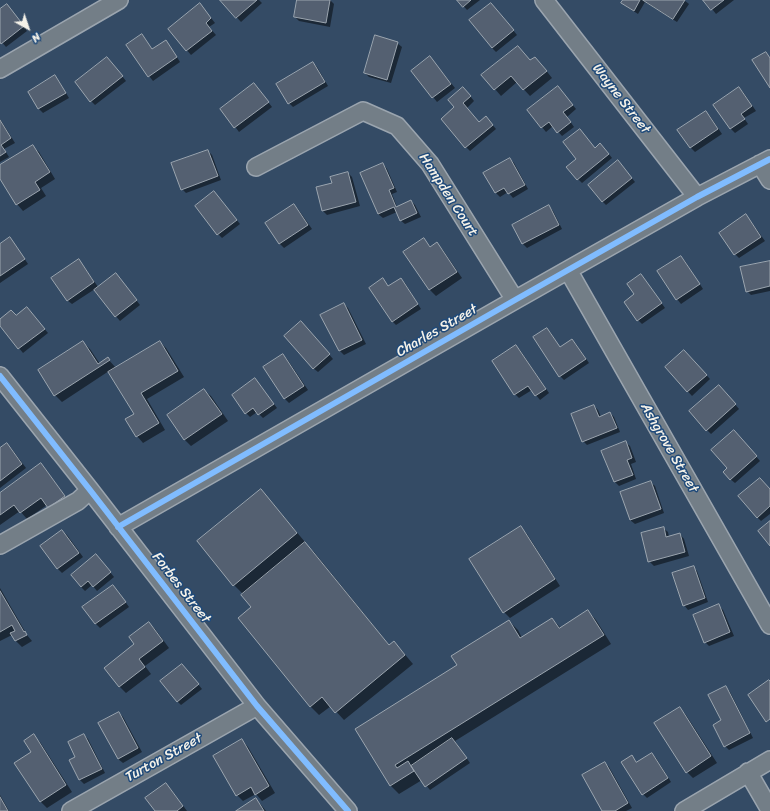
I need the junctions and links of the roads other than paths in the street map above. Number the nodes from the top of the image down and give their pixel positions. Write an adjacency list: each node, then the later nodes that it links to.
1 (119, 0): 3 (street)
2 (544, 0): 7 (street, Wayne Street)
3 (0, 69)
4 (765, 161): 6 (street); 7 (street, Charles Street)
5 (256, 167): 9 (street, Hampden Court)
6 (770, 180)
7 (697, 197): 8 (street, Charles Street)
8 (568, 270): 9 (street, Charles Street); 14 (street, Ashgrove Street)
9 (515, 300): 12 (street, Charles Street)
10 (0, 376): 11 (street, Forbes Street)
11 (90, 490): 12 (street, Forbes Street); 13 (street)
12 (118, 527): 15 (street, Forbes Street)
13 (0, 545)
14 (770, 625)
15 (257, 706): 19 (street, Turton Street); 20 (street, Forbes Street)
16 (770, 760): 17 (street)
17 (748, 772): 18 (street); 21 (street)
18 (770, 810)
19 (71, 811)
20 (348, 811)
21 (684, 811)

